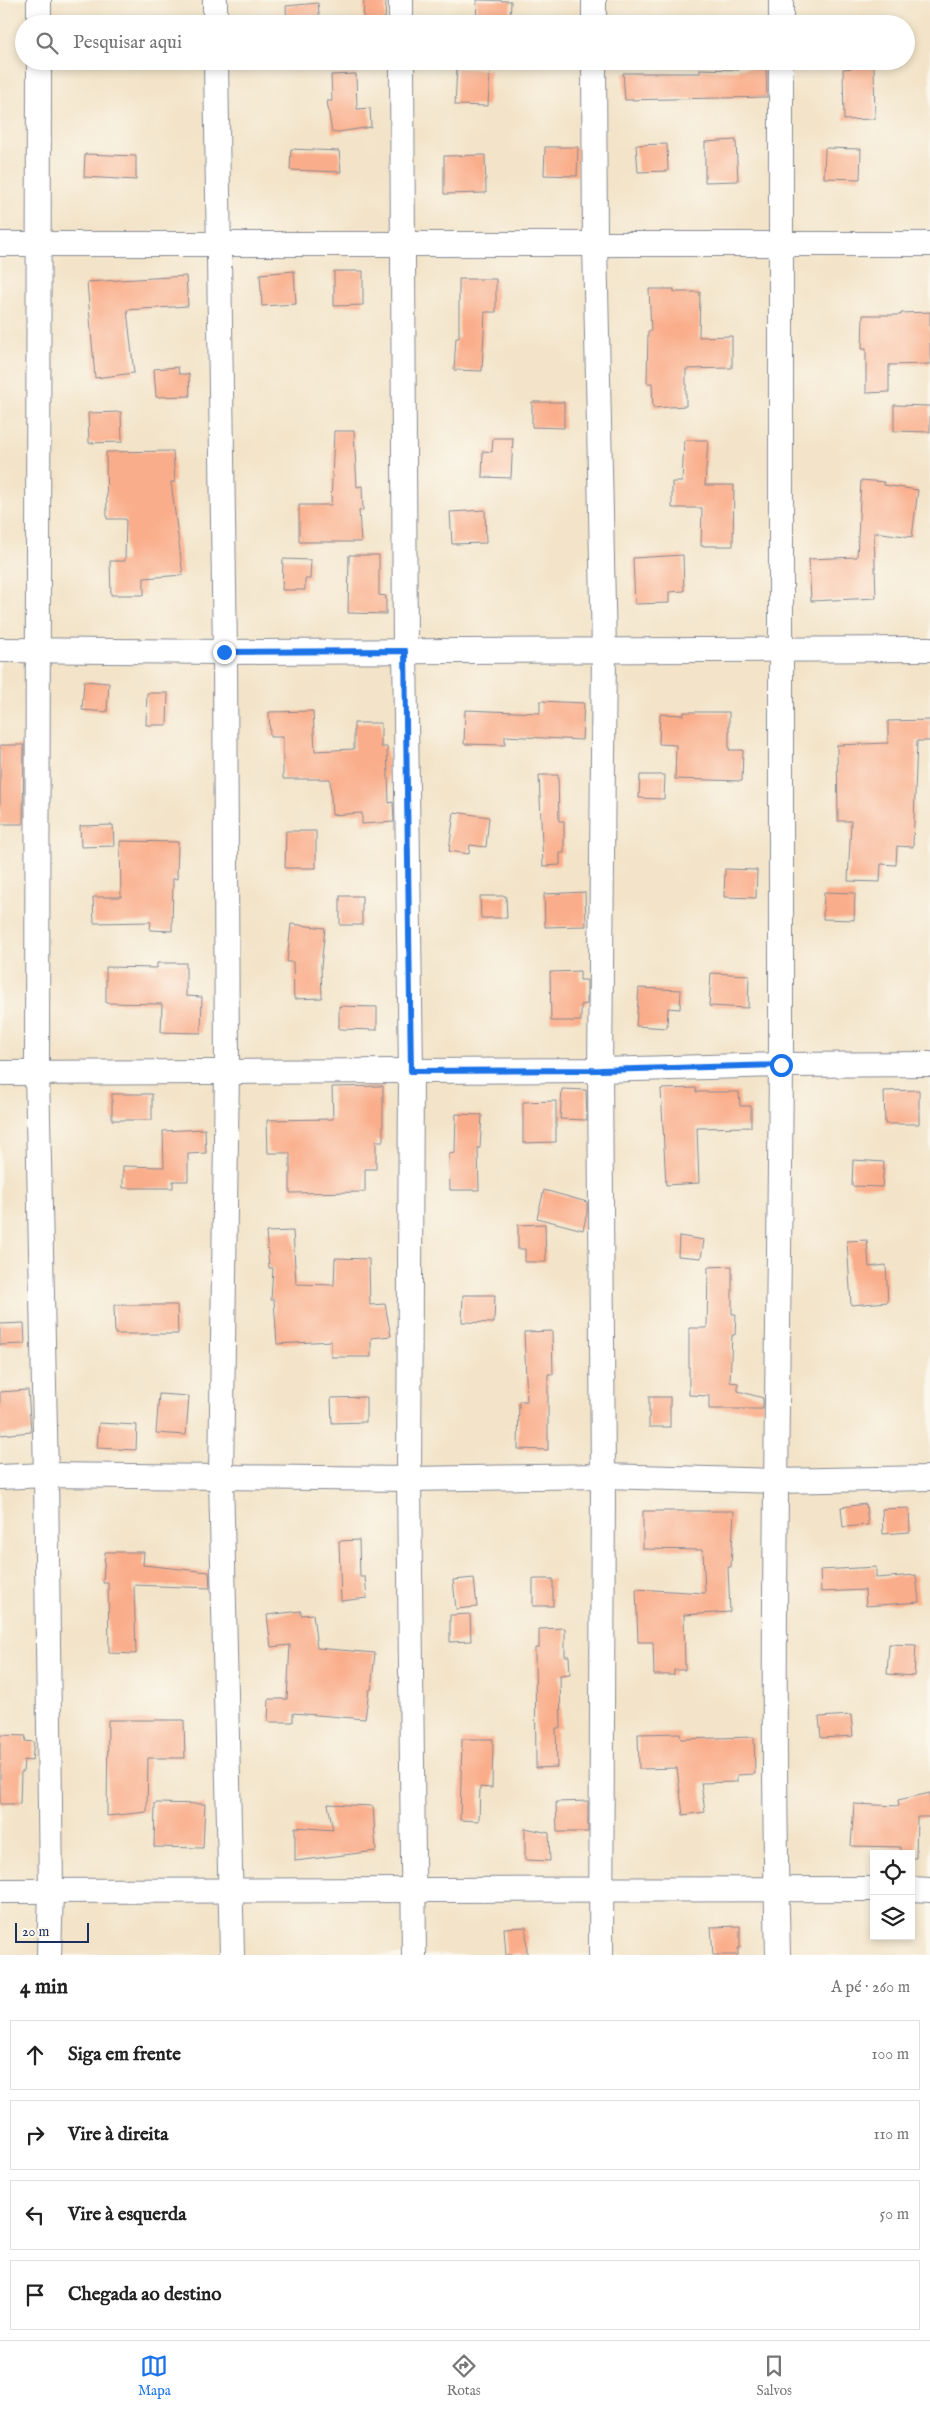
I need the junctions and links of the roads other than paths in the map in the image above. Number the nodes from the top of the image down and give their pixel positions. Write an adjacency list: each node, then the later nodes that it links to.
1 (38, 0): 6 (street)
2 (215, 0): 7 (street)
3 (401, 0): 8 (street)
4 (594, 0): 9 (street)
5 (781, 0): 10 (street)
6 (39, 15)
7 (215, 15)
8 (401, 15)
9 (594, 15)
10 (781, 15)
11 (39, 70): 17 (street)
12 (216, 70): 18 (street)
13 (402, 70): 19 (street)
14 (594, 70): 20 (street)
15 (781, 70): 21 (street)
16 (0, 244): 17 (street)
17 (40, 244): 18 (street); 23 (street)
18 (219, 244): 19 (street); 29 (street)
19 (404, 244): 20 (street); 28 (street)
20 (595, 244): 21 (street); 27 (street)
21 (781, 244): 22 (street); 24 (street)
22 (930, 244)
23 (36, 649): 26 (street); 29 (street); 36 (street)
24 (783, 649): 25 (street); 27 (street); 31 (street)
25 (930, 649)
26 (0, 650)
27 (604, 650): 28 (street); 32 (street)
28 (405, 651): 29 (street); 33 (street)
29 (224, 652): 34 (street)
30 (930, 1064): 31 (street)
31 (781, 1065): 32 (street); 43 (street)
32 (600, 1070): 33 (street); 38 (street)
33 (411, 1071): 34 (street); 42 (street)
34 (227, 1072): 36 (street); 40 (street)
35 (0, 1073): 36 (street)
36 (37, 1073): 37 (street)
37 (46, 1475): 39 (street); 40 (street); 52 (street)
38 (603, 1476): 42 (street); 43 (street); 45 (street)
39 (0, 1477)
40 (221, 1477): 42 (street); 47 (street)
41 (930, 1478): 43 (street)
42 (408, 1479): 48 (street)
43 (775, 1482): 44 (street)
44 (776, 1888): 45 (street); 46 (street); 57 (street)
45 (601, 1889): 48 (street); 56 (street)
46 (870, 1889)
47 (231, 1890): 48 (street); 52 (street); 54 (street)
48 (412, 1890): 55 (street)
49 (915, 1890): 50 (street)
50 (930, 1890)
51 (0, 1891): 52 (street)
52 (50, 1891): 53 (street)
53 (49, 1955)
54 (232, 1955)
55 (414, 1955)
56 (601, 1955)
57 (778, 1955)

